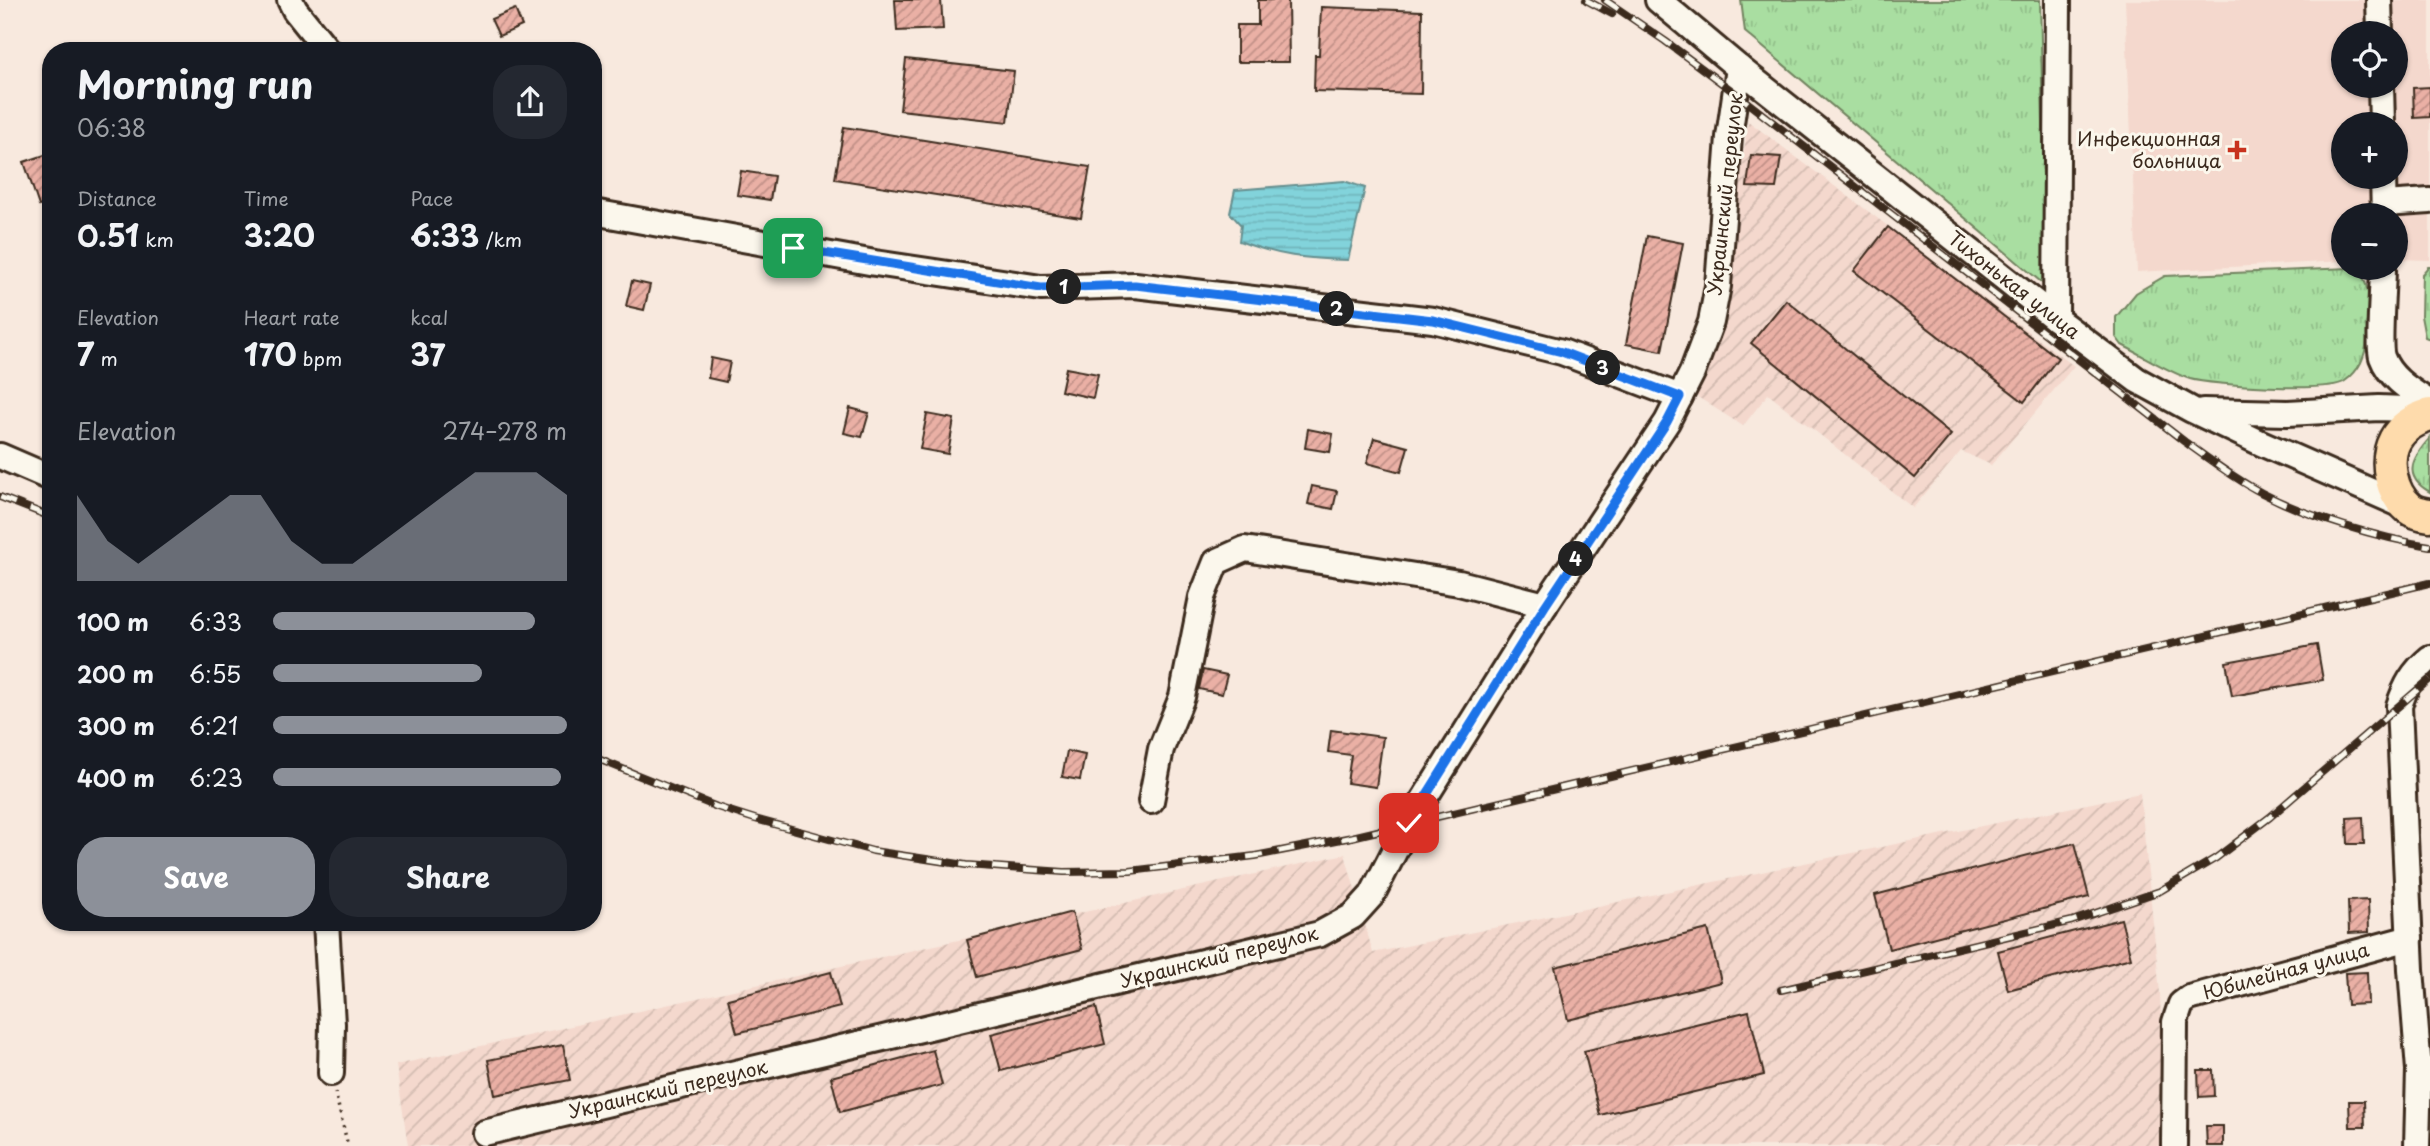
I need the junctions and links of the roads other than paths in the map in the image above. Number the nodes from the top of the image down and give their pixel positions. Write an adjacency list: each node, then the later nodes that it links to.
1 (290, 0): 6 (street)
2 (1658, 0): 7 (street, Тихонькая улица)
3 (2058, 0): 12 (street)
4 (2379, 0): 5 (street)
5 (2380, 21)
6 (321, 42)
7 (1739, 68): 12 (street, Тихонькая улица); 14 (street, Украинский переулок)
8 (2430, 201): 9 (street)
9 (2408, 205)
10 (602, 214): 14 (street)
11 (2383, 280): 13 (street)
12 (2056, 319): 17 (street, Тихонькая улица)
13 (2381, 356): 15 (street); 16 (street)
14 (1680, 397): 22 (street, Украинский переулок)
15 (2430, 403)
16 (2379, 408): 17 (street); 18 (street)
17 (2192, 410): 21 (street, Тихонькая улица)
18 (2430, 412): 21 (main road)
19 (0, 456): 20 (street)
20 (42, 474)
21 (2423, 515)
22 (1545, 606): 24 (street); 28 (street, Украинский переулок)
23 (2430, 658): 26 (street)
24 (1151, 801)
25 (327, 931): 27 (street)
26 (2410, 938): 29 (street, Юбилейная улица); 30 (street)
27 (331, 1073)
28 (484, 1133)
29 (2174, 1146)
30 (2417, 1146)

